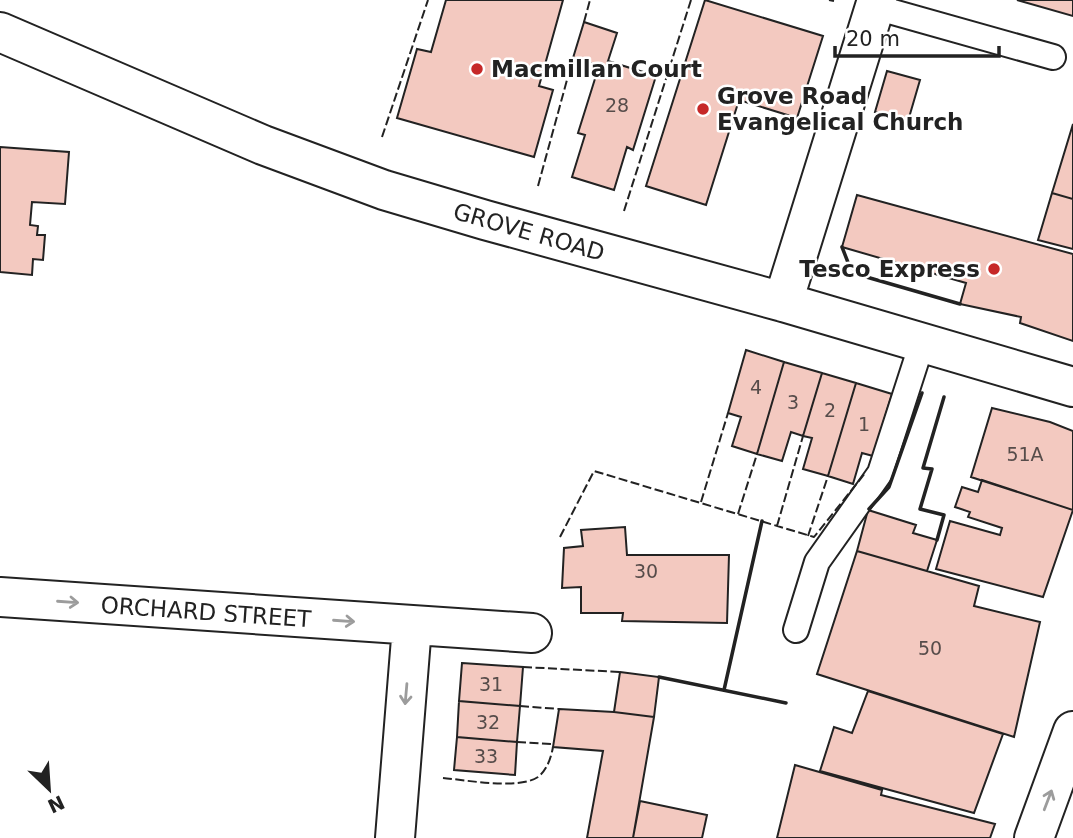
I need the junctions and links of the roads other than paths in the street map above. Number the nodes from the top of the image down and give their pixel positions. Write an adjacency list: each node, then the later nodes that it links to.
1 (876, 4): 3 (lane); 4 (street)
2 (0, 32): 4 (street, GROVE ROAD)
3 (1053, 57)
4 (783, 302): 5 (street, GROVE ROAD)
5 (922, 343): 6 (street, GROVE ROAD); 9 (lane)
6 (1073, 387)
7 (0, 597): 8 (street, ORCHARD STREET, one-way to 8)
8 (412, 626): 10 (street, ORCHARD STREET); 12 (street, one-way to 12)
9 (796, 630)
10 (532, 633)
11 (1069, 752): 13 (street, one-way to 11)
12 (395, 838)
13 (1034, 838)

